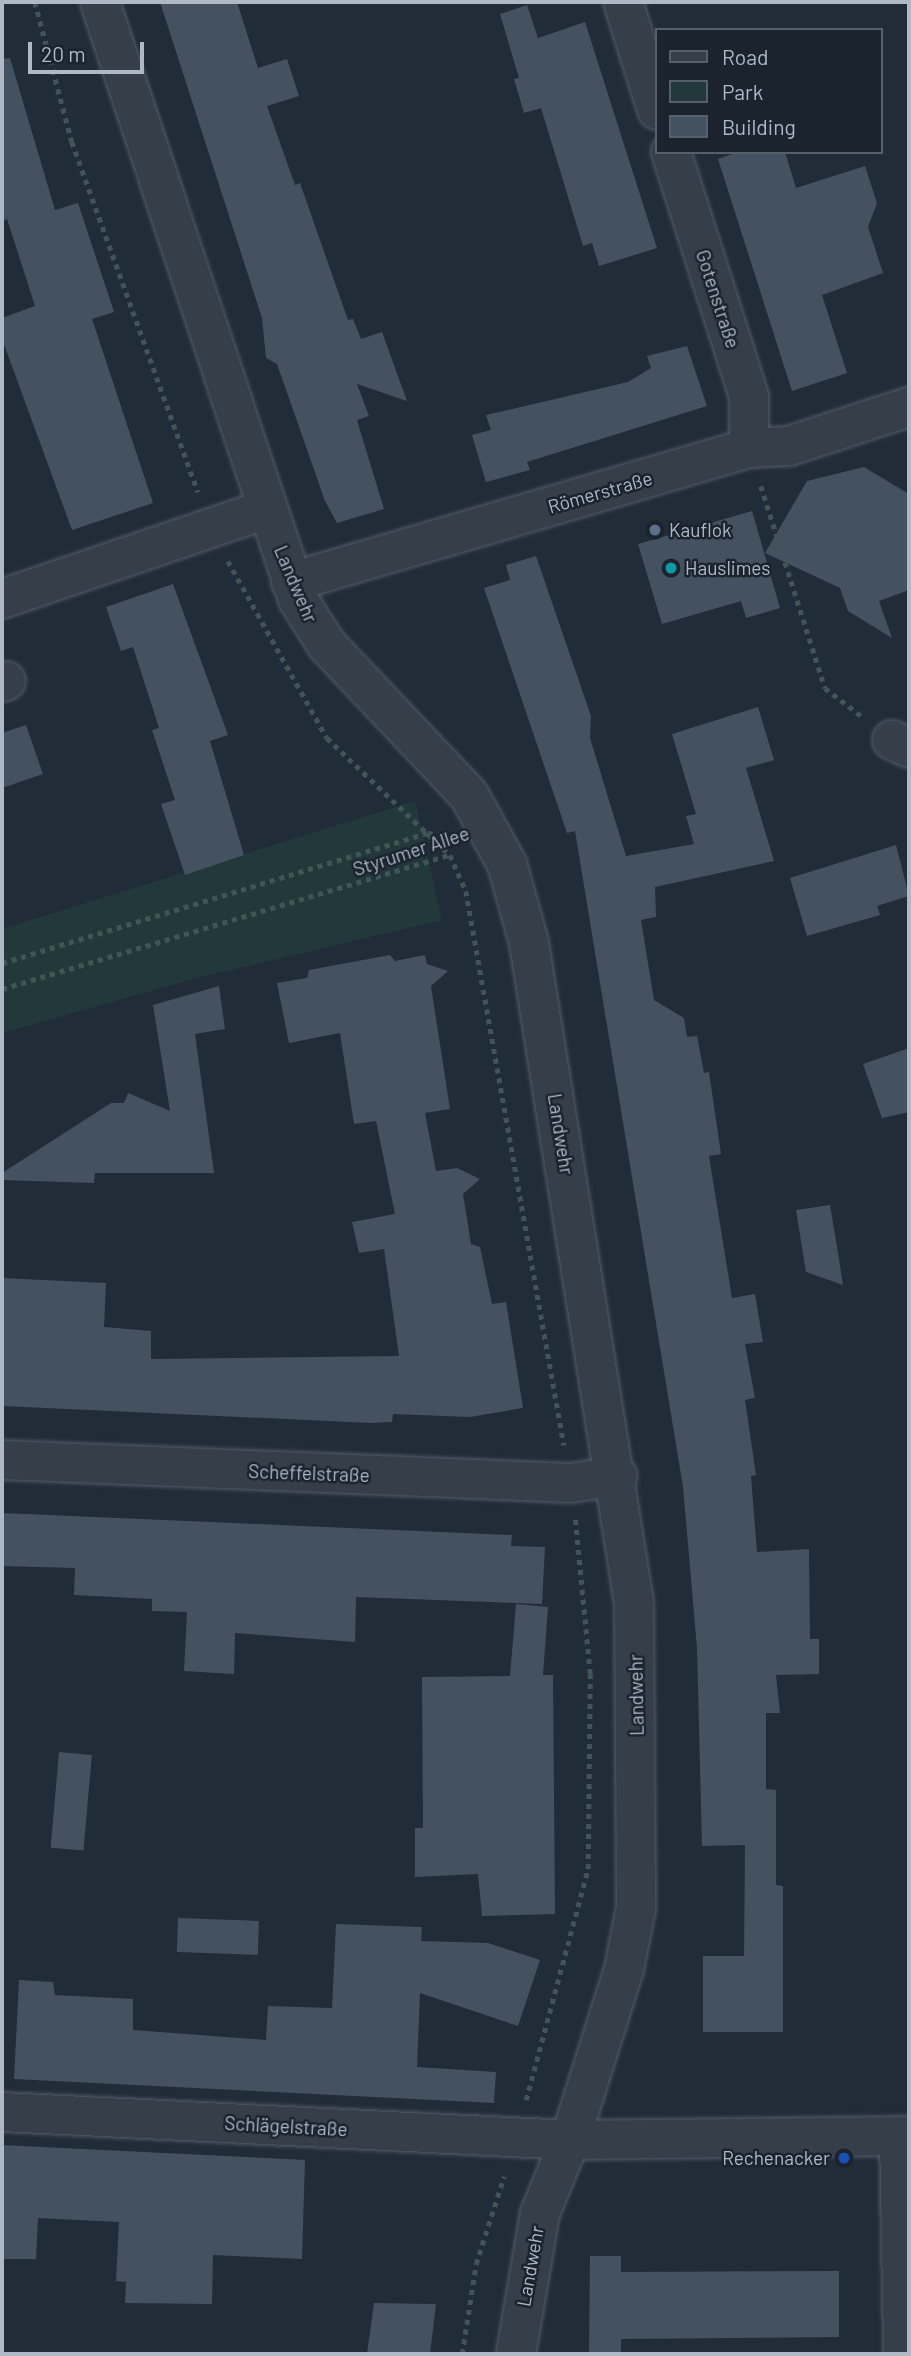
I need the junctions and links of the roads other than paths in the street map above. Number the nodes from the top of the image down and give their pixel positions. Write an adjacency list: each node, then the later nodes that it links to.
1 (100, 2): 7 (street, Landwehr)
2 (623, 2): 3 (street)
3 (656, 107)
4 (672, 154): 6 (street, Gotenstraße)
5 (909, 407): 6 (street, Römerstraße)
6 (749, 449): 8 (street, Römerstraße)
7 (267, 509): 8 (street, Landwehr); 9 (street)
8 (291, 582): 11 (street, Landwehr)
9 (2, 599)
10 (2, 1460): 11 (street, Scheffelstraße)
11 (617, 1476): 14 (street, Landwehr)
12 (2, 2112): 14 (street, Schlägelstraße)
13 (904, 2136): 14 (street); 16 (street)
14 (570, 2140): 15 (street, Landwehr)
15 (516, 2354)
16 (903, 2354)

